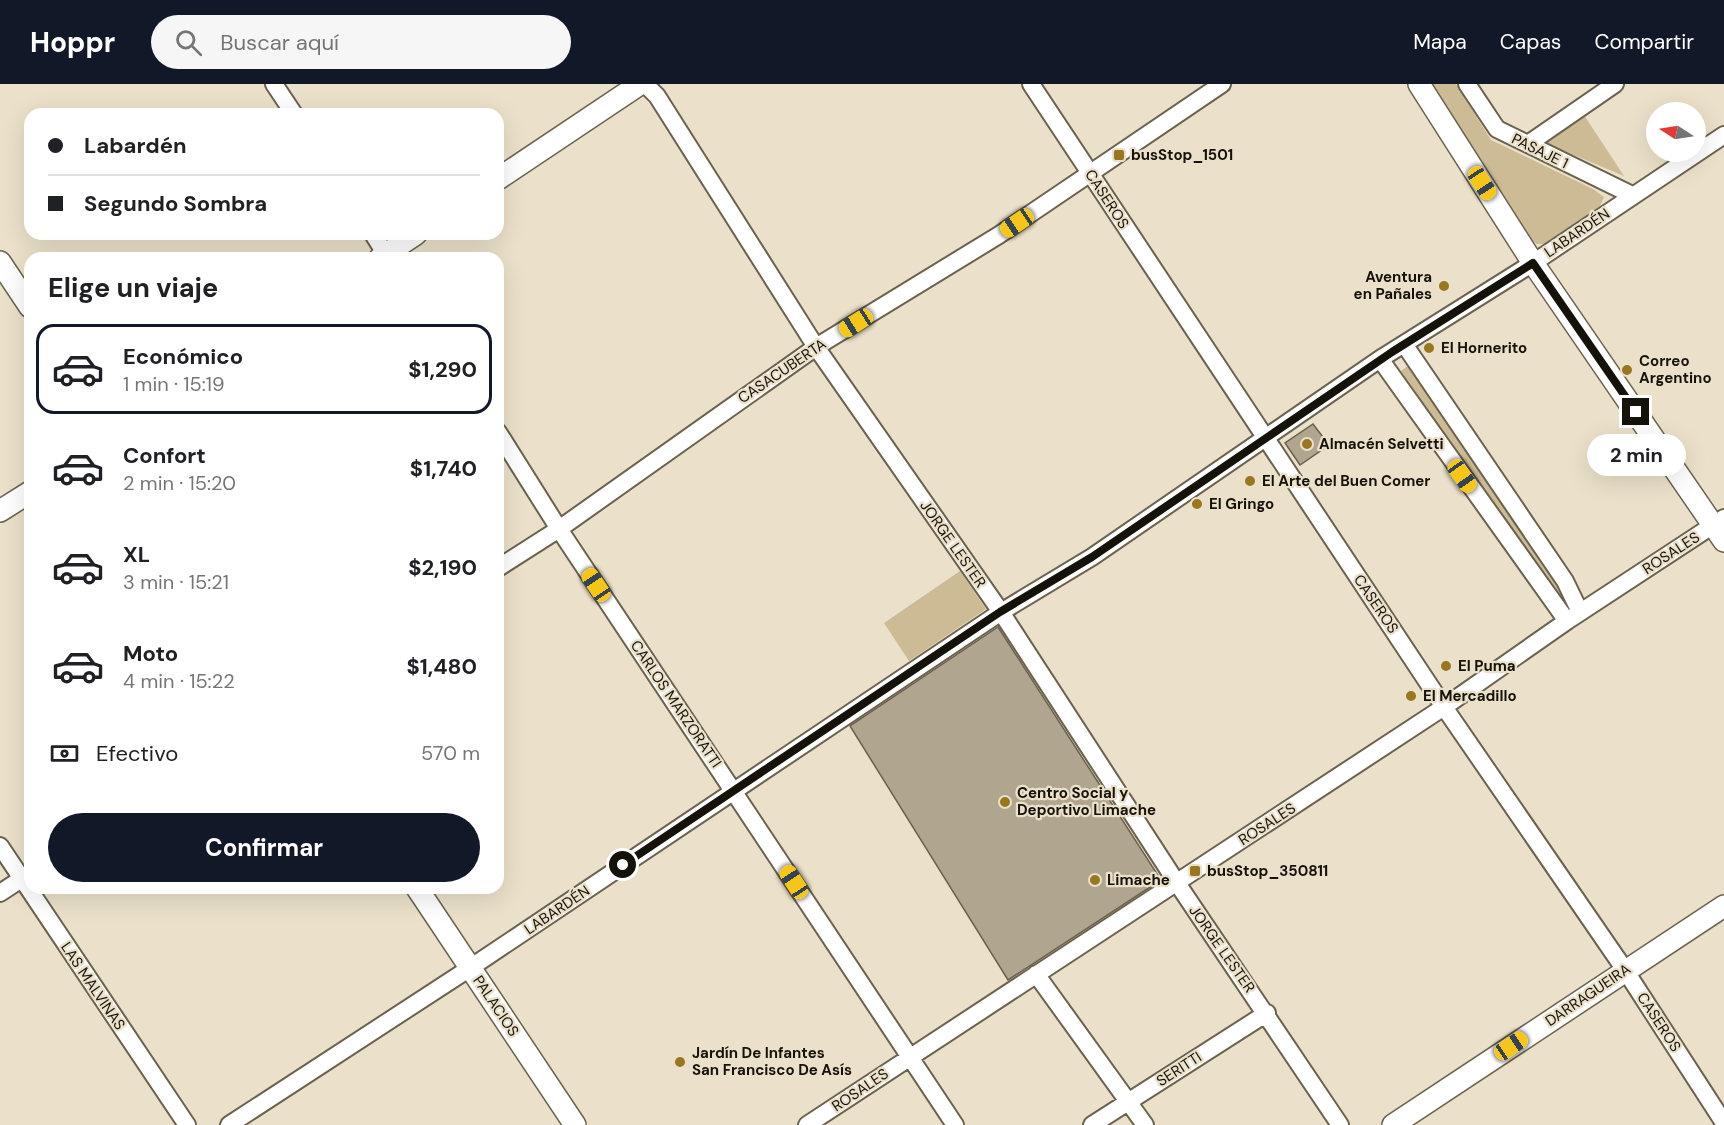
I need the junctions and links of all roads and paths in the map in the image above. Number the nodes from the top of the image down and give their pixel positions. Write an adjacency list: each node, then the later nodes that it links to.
1 (274, 84): 8 (street)
2 (643, 84): 12 (street); 20 (street, JORGE LESTER)
3 (1031, 84): 11 (street, CASEROS)
4 (1222, 84): 11 (street, CASACUBERTA)
5 (1419, 84): 17 (street)
6 (1467, 84): 10 (street, PASAJE 1)
7 (1615, 84): 10 (street)
8 (290, 108)
9 (1724, 135): 13 (street, LABARDÉN)
10 (1528, 144): 13 (street, PASAJE 1)
11 (1090, 174): 20 (street, CASACUBERTA); 22 (street, CASEROS)
12 (504, 175)
13 (1632, 195): 17 (street, LABARDÉN)
14 (408, 240): 15 (street)
15 (392, 252)
16 (0, 262): 18 (street)
17 (1533, 263): 19 (street, LABARDÉN); 26 (street)
18 (24, 298)
19 (1404, 344): 21 (street, LABARDÉN); 30 (street)
20 (816, 347): 27 (street, CASACUBERTA); 29 (street, JORGE LESTER)
21 (1380, 359): 22 (street, LABARDÉN); 30 (street)
22 (1266, 439): 29 (street, LABARDÉN); 31 (street, CASEROS)
23 (504, 442): 27 (street, CARLOS MARZORATTI)
24 (24, 496): 25 (street)
25 (0, 511)
26 (1721, 528): 30 (street, ROSALES)
27 (559, 529): 28 (street, CASACUBERTA); 32 (street, CARLOS MARZORATTI)
28 (504, 564)
29 (1000, 612): 32 (street, LABARDÉN); 36 (street, JORGE LESTER)
30 (1573, 617): 31 (street, ROSALES)
31 (1444, 707): 36 (street, ROSALES); 42 (street, CASEROS)
32 (734, 791): 41 (street, LABARDÉN); 45 (street, CARLOS MARZORATTI)
33 (0, 846): 34 (street, LAS MALVINAS)
34 (24, 875)
35 (24, 878): 37 (street)
36 (1177, 883): 43 (street, ROSALES); 44 (street, JORGE LESTER)
37 (0, 893)
38 (37, 894): 48 (street, LAS MALVINAS)
39 (421, 894): 41 (street, PALACIOS)
40 (1724, 906): 42 (street, DARRAGUEIRA)
41 (471, 968): 49 (street, LABARDÉN); 50 (street, PALACIOS)
42 (1625, 970): 47 (street, CASEROS); 56 (street, DARRAGUEIRA)
43 (1036, 974): 45 (street, ROSALES); 46 (street)
44 (1266, 1012): 46 (street, SERITTI); 55 (street, JORGE LESTER)
45 (909, 1057): 51 (street, ROSALES); 52 (street, CARLOS MARZORATTI)
46 (1128, 1102): 53 (street, SERITTI); 54 (street)
47 (1724, 1123)
48 (187, 1125)
49 (229, 1125)
50 (575, 1125)
51 (807, 1125)
52 (955, 1125)
53 (1092, 1125)
54 (1145, 1125)
55 (1341, 1125)
56 (1393, 1125)

